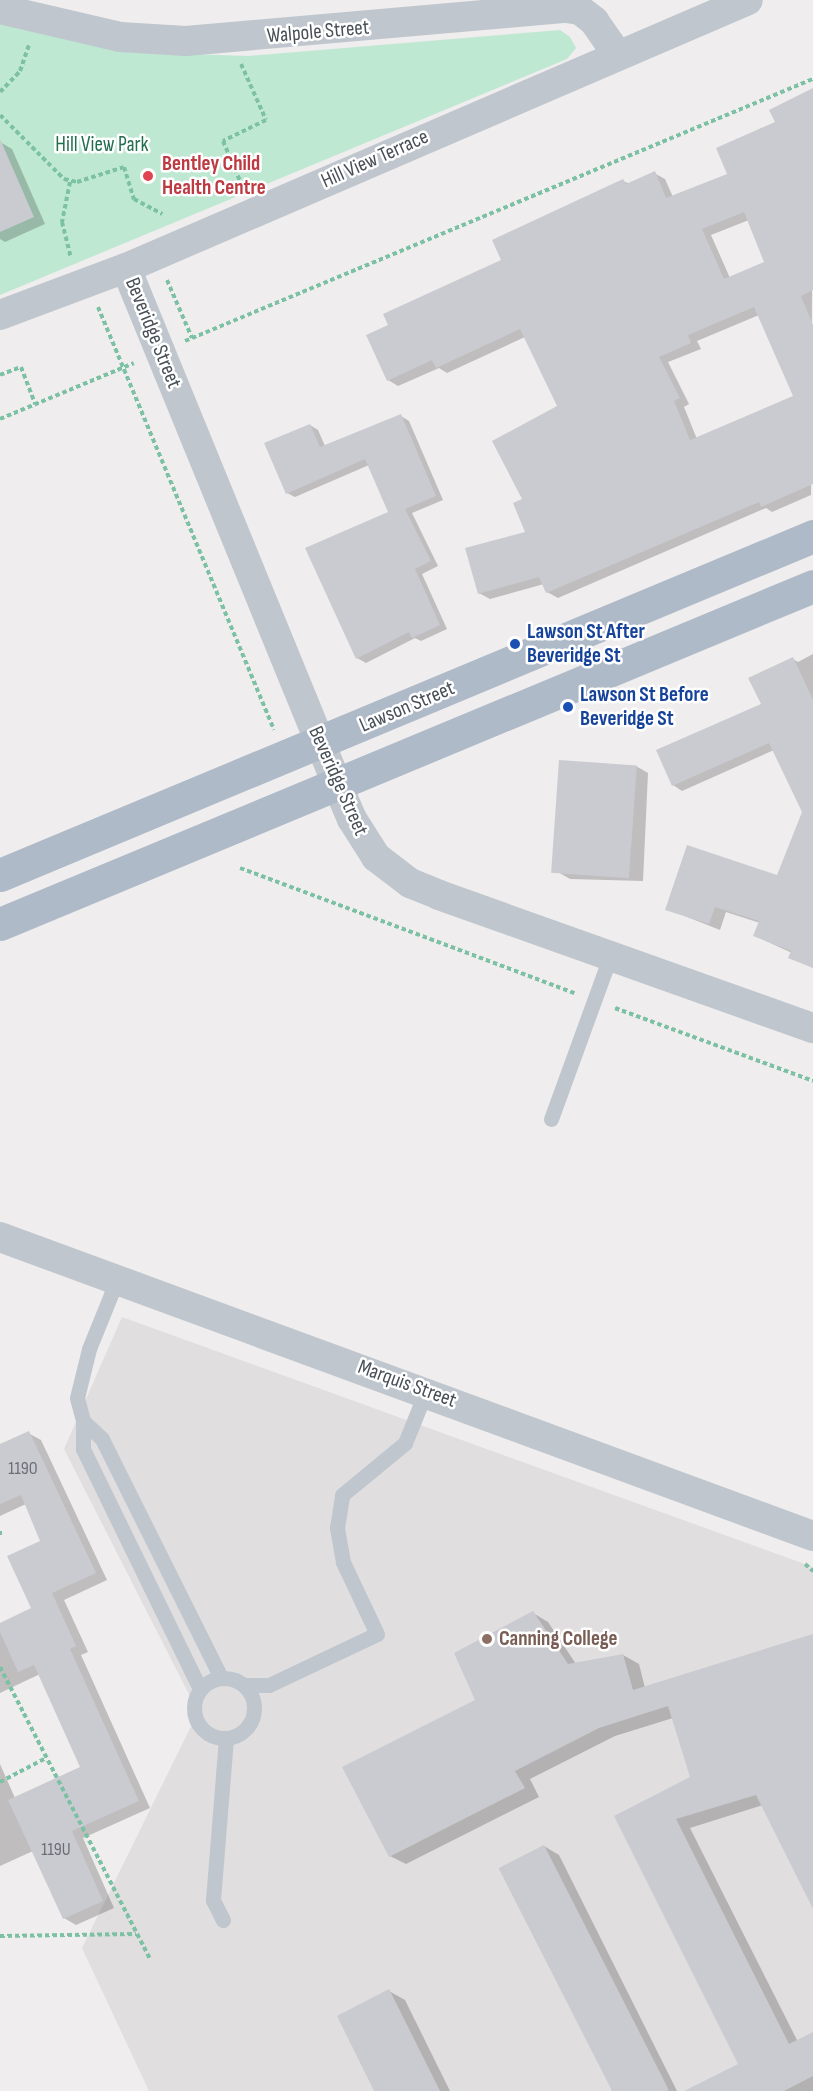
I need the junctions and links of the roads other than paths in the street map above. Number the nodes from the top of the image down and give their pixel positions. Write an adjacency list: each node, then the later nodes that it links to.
1 (748, 0): 3 (street, Hill View Terrace)
2 (0, 9): 3 (street, Walpole Street)
3 (617, 54): 4 (street, Hill View Terrace)
4 (126, 268): 5 (street, Hill View Terrace); 8 (street, Beveridge Street)
5 (0, 315)
6 (813, 537): 8 (main road, Lawson Street)
7 (813, 586): 9 (main road, Lawson Street)
8 (321, 744): 9 (street, Beveridge Street); 10 (main road, Lawson Street)
9 (337, 784): 11 (main road, Lawson Street); 12 (street, Beveridge Street)
10 (0, 875)
11 (0, 924)
12 (610, 954): 13 (street, Beveridge Street); 14 (lane)
13 (813, 1028)
14 (551, 1119)
15 (0, 1237): 16 (street, Marquis Street)
16 (122, 1280): 17 (street, Marquis Street); 18 (lane)
17 (426, 1390): 19 (street, Marquis Street); 22 (lane)
18 (83, 1421): 20 (lane); 23 (lane)
19 (813, 1536)
20 (221, 1678): 21 (lane); 23 (lane)
21 (245, 1685): 22 (lane); 24 (lane)
22 (269, 1685): 24 (lane)
23 (200, 1689): 25 (lane)
24 (254, 1707): 25 (lane)
25 (226, 1739): 26 (lane)
26 (223, 1920)

